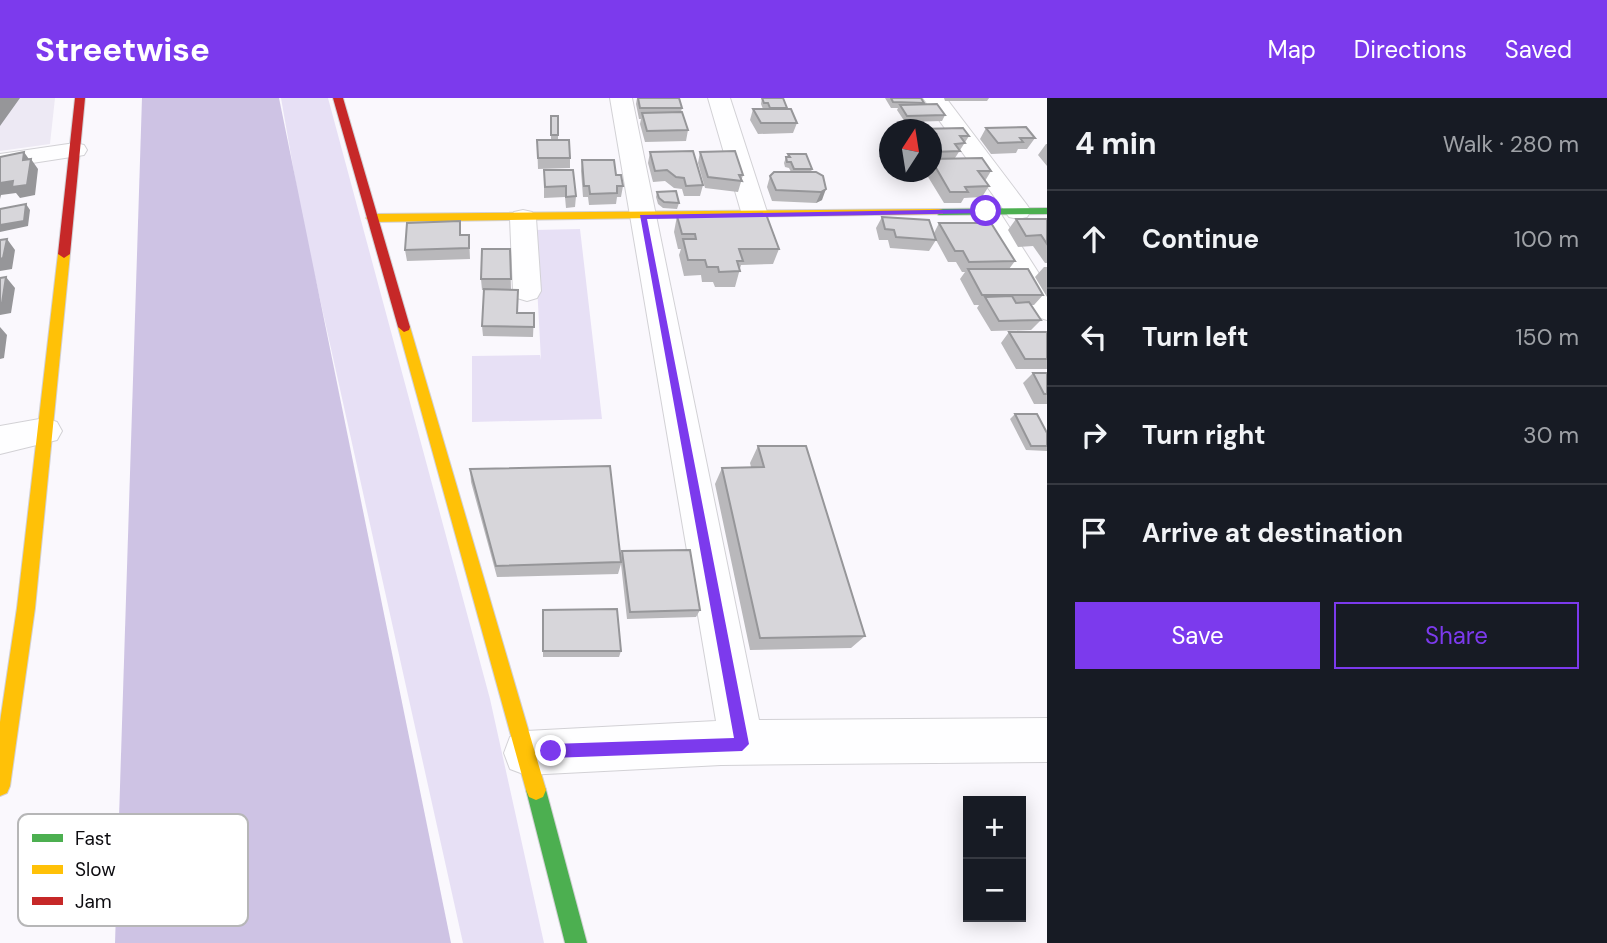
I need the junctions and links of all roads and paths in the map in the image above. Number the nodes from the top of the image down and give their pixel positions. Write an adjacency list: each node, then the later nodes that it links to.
1 (80, 98): 6 (street)
2 (338, 98): 13 (street)
3 (621, 98): 12 (street)
4 (719, 98): 11 (street)
5 (934, 98): 9 (street)
6 (75, 150): 7 (street); 17 (street)
7 (0, 161)
8 (986, 211): 9 (street); 11 (street); 16 (street)
9 (1018, 211): 10 (street)
10 (1047, 211)
11 (755, 215): 12 (street)
12 (643, 217): 14 (street); 20 (street)
13 (372, 218): 14 (street); 21 (street)
14 (523, 218): 15 (street)
15 (527, 291)
16 (1047, 310)
17 (45, 431): 18 (street); 22 (street)
18 (0, 440)
19 (1047, 740): 20 (street)
20 (742, 744): 21 (street)
21 (526, 753): 23 (street)
22 (0, 786)
23 (576, 943)

